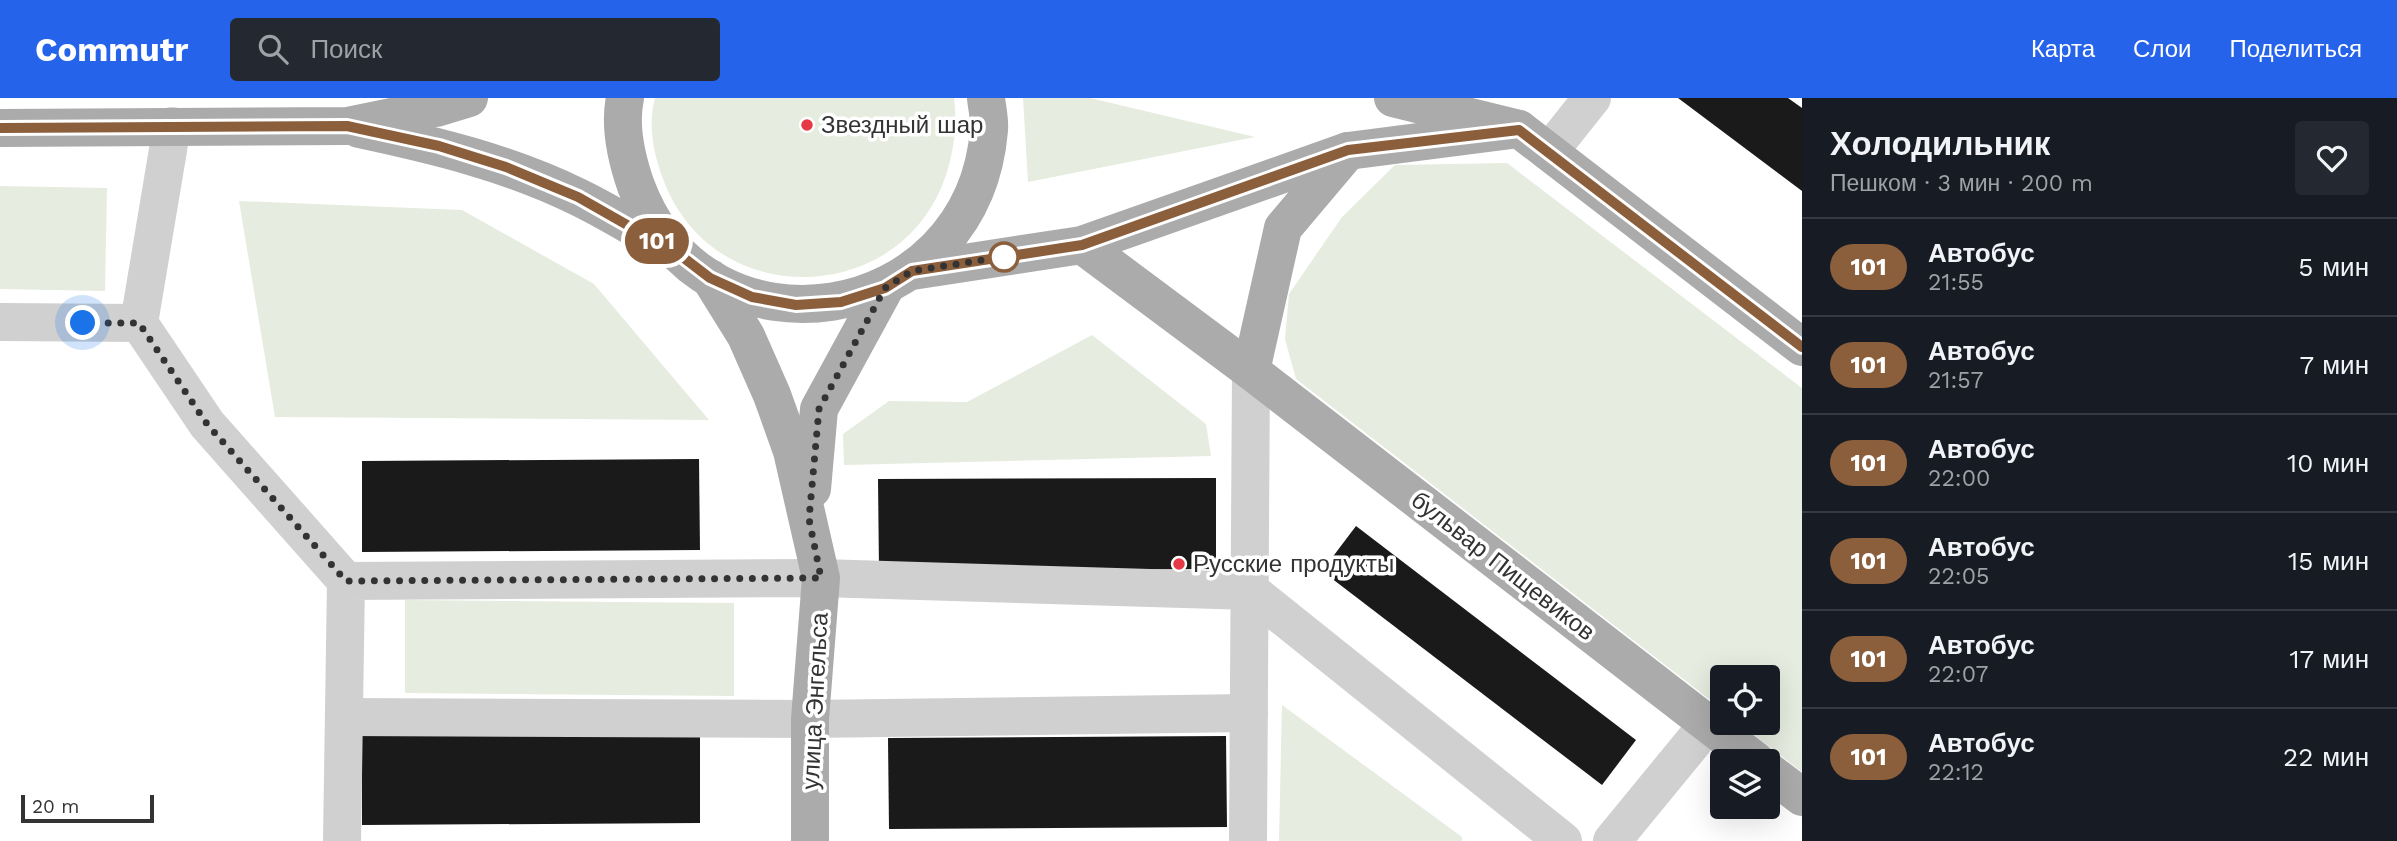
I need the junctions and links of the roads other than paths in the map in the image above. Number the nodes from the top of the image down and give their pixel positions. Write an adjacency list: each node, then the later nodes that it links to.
1 (469, 98): 7 (main road)
2 (625, 98): 13 (main road)
3 (986, 98): 15 (main road)
4 (1394, 98): 9 (main road)
5 (1592, 98): 11 (lane)
6 (172, 126): 7 (main road); 8 (main road); 17 (lane)
7 (347, 126): 13 (main road)
8 (0, 128)
9 (1519, 130): 10 (main road); 11 (main road)
10 (1348, 150): 12 (main road); 19 (main road)
11 (1549, 152): 18 (main road)
12 (1082, 245): 15 (main road); 19 (main road, бульвар Пищевиков)
13 (680, 255): 14 (main road)
14 (710, 278): 15 (main road); 20 (main road, улица Энгельса)
15 (898, 280): 20 (main road, улица Энгельса)
16 (0, 322): 17 (lane)
17 (139, 323): 22 (lane)
18 (1802, 347)
19 (1251, 371): 23 (lane); 27 (main road, бульвар Пищевиков)
20 (809, 519): 21 (main road, улица Энгельса)
21 (821, 578): 22 (lane); 23 (lane); 26 (main road, улица Энгельса)
22 (346, 581): 25 (lane)
23 (1251, 591): 24 (lane); 34 (lane)
24 (1249, 713): 26 (lane); 33 (lane)
25 (344, 717): 26 (lane); 31 (lane)
26 (810, 719): 32 (main road, улица Энгельса)
27 (1708, 724): 28 (main road, бульвар Пищевиков); 35 (lane)
28 (1740, 749)
29 (1780, 780): 30 (main road)
30 (1802, 797)
31 (342, 841)
32 (810, 841)
33 (1248, 841)
34 (1563, 841)
35 (1612, 841)

